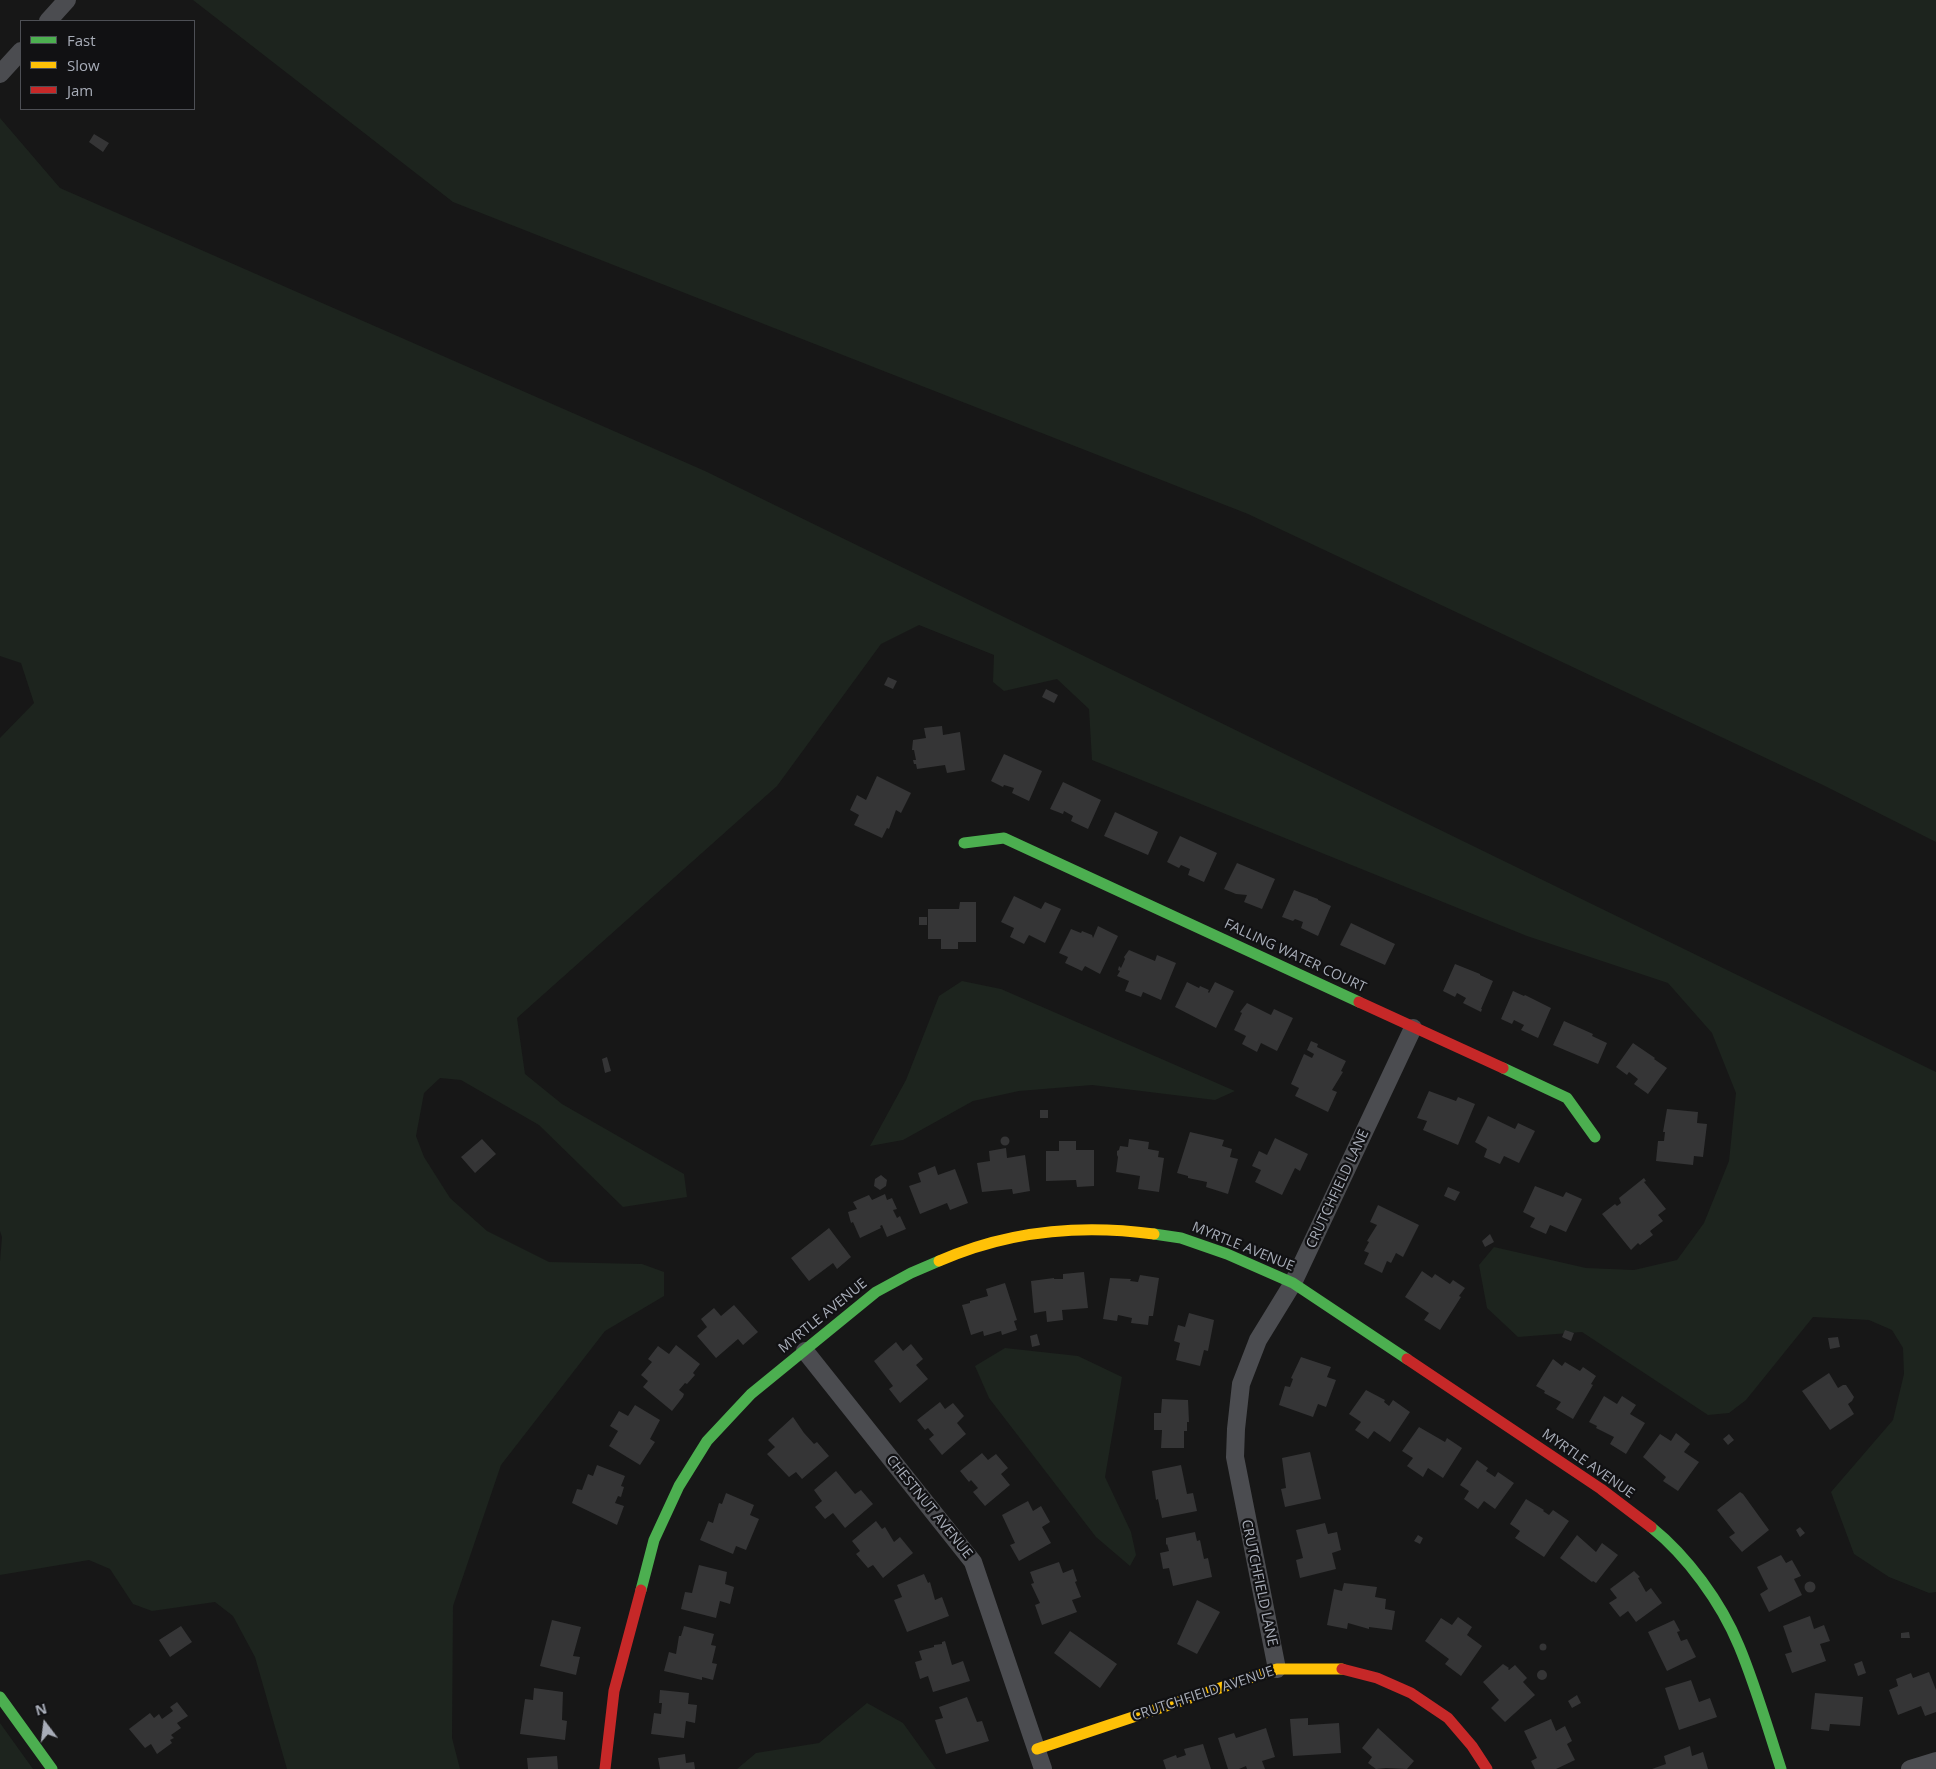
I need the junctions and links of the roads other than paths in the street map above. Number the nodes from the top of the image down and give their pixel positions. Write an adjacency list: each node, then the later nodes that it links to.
1 (68, 0): 2 (street)
2 (49, 20)
3 (20, 52): 4 (street)
4 (0, 74)
5 (964, 843): 6 (street, FALLING WATER COURT)
6 (1413, 1028): 7 (street, FALLING WATER COURT); 8 (street, CRUTCHFIELD LANE)
7 (1595, 1137)
8 (1293, 1283): 9 (street, MYRTLE AVENUE); 10 (street, CRUTCHFIELD LANE); 18 (street, MYRTLE AVENUE)
9 (805, 1351): 12 (street, CHESTNUT AVENUE); 15 (street, MYRTLE AVENUE)
10 (1277, 1669): 12 (street, CRUTCHFIELD AVENUE); 17 (street, CRUTCHFIELD AVENUE)
11 (0, 1697): 14 (street)
12 (1037, 1749): 16 (street, CHESTNUT AVENUE)
13 (1936, 1760): 19 (street)
14 (52, 1769)
15 (605, 1769)
16 (1043, 1769)
17 (1487, 1769)
18 (1781, 1769)
19 (1910, 1769)

